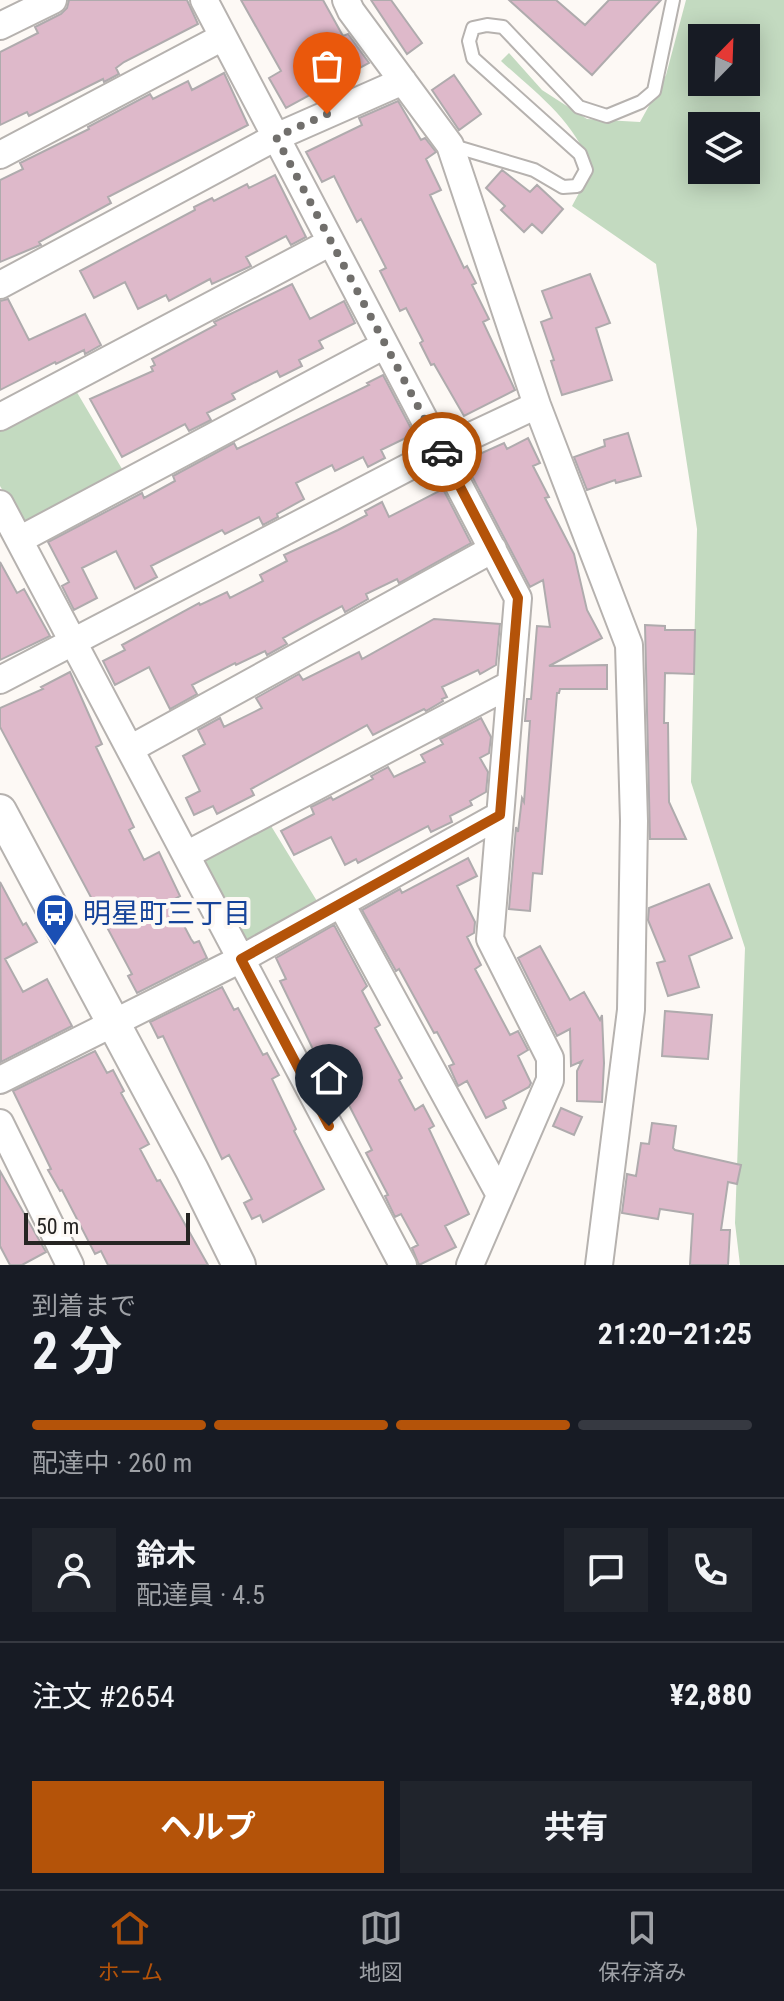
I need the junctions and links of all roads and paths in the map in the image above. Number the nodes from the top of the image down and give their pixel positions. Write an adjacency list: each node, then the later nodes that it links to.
1 (53, 0): 5 (street)
2 (204, 0): 6 (street)
3 (346, 0): 7 (street)
4 (673, 0): 9 (lane)
5 (0, 26)
6 (223, 37): 8 (street); 10 (street)
7 (403, 81): 8 (street); 9 (street)
8 (276, 137): 11 (street); 12 (street)
9 (450, 145): 14 (street)
10 (0, 155)
11 (331, 242): 13 (street); 15 (street)
12 (0, 285)
13 (385, 345): 16 (street); 18 (street)
14 (537, 405): 16 (street); 37 (street)
15 (0, 417)
16 (441, 450): 19 (street); 20 (street)
17 (0, 504): 18 (street)
18 (19, 540): 20 (street)
19 (493, 549): 22 (street); 23 (street)
20 (73, 642): 21 (street); 23 (street)
21 (0, 680)
22 (511, 684): 25 (street); 26 (street)
23 (130, 749): 26 (street)
24 (0, 811): 29 (street)
25 (500, 815): 27 (street); 32 (street)
26 (186, 855): 28 (street)
27 (341, 904): 28 (street); 32 (street)
28 (241, 959): 29 (street); 35 (street)
29 (113, 1023): 30 (street); 34 (street)
30 (0, 1080)
31 (0, 1123): 33 (street)
32 (500, 1195): 36 (street)
33 (70, 1265)
34 (239, 1265)
35 (403, 1265)
36 (470, 1265)
37 (599, 1265)

